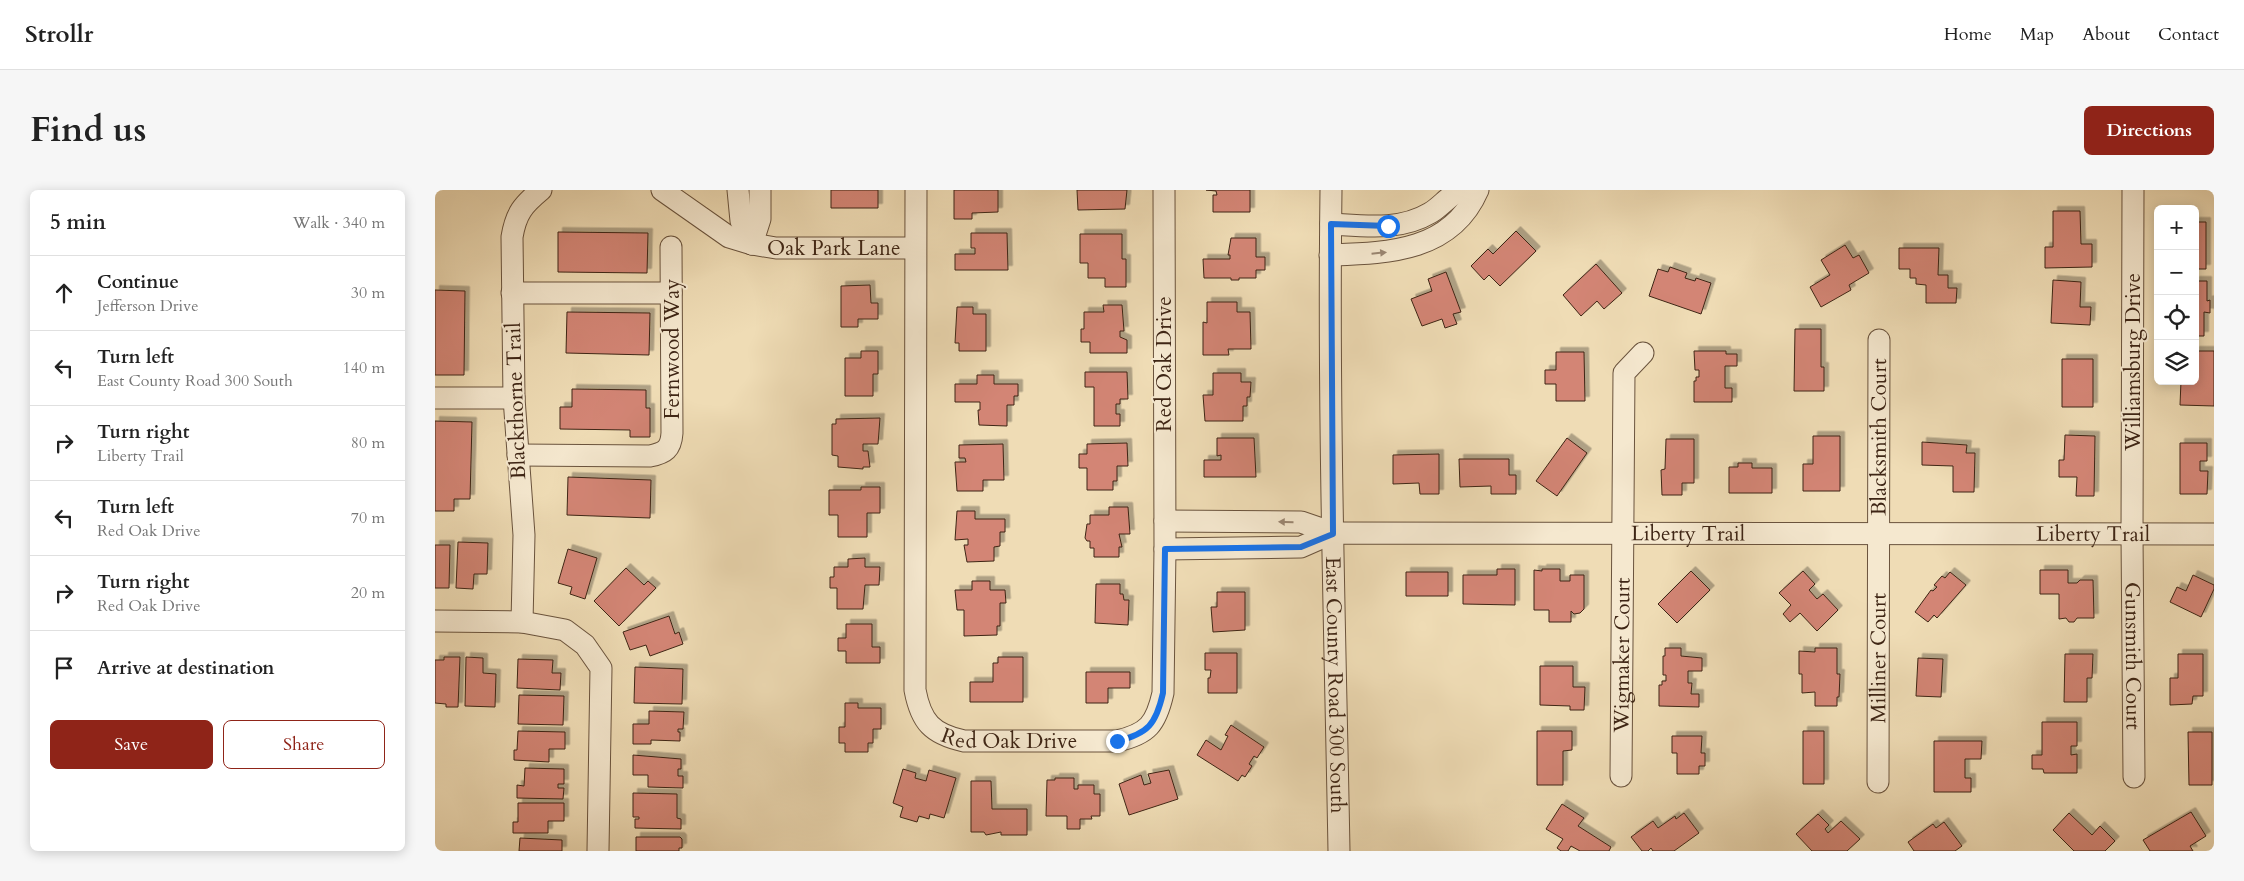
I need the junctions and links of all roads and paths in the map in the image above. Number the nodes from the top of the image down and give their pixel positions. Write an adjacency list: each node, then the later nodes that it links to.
1 (541, 190): 18 (street, Blackthorne Trail)
2 (662, 190): 13 (street)
3 (738, 190): 13 (street)
4 (760, 190): 13 (street)
5 (916, 190): 16 (street, Red Oak Drive)
6 (1164, 190): 25 (street, Red Oak Drive)
7 (1331, 190): 12 (street, East County Road 300 South)
8 (1461, 190): 11 (street)
9 (1478, 190): 14 (street)
10 (2133, 190): 30 (street, Williamsburg Drive)
11 (1411, 223): 12 (street); 14 (street)
12 (1331, 224): 17 (street, East County Road 300 South)
13 (752, 244): 16 (street, Oak Park Lane)
14 (1420, 245): 17 (street, one-way to 14)
15 (671, 247): 19 (street, Fernwood Way)
16 (915, 248): 31 (street, Red Oak Drive)
17 (1330, 255): 27 (street, East County Road 300 South)
18 (512, 293): 19 (street); 23 (street, Blackthorne Trail)
19 (671, 293): 24 (street, Fernwood Way)
20 (1879, 340): 28 (street, Blacksmith Court)
21 (1643, 353): 26 (street, Wigmaker Court)
22 (435, 398): 23 (street)
23 (514, 398): 24 (street, Blackthorne Trail)
24 (518, 455): 33 (street, Blackthorne Trail)
25 (1165, 521): 27 (street, one-way to 25); 31 (street, Red Oak Drive)
26 (1623, 532): 27 (street, Liberty Trail); 28 (street, Liberty Trail); 34 (street, Wigmaker Court)
27 (1333, 534): 31 (street, Liberty Trail); 38 (street, East County Road 300 South)
28 (1878, 534): 30 (street, Liberty Trail); 36 (street, Milliner Court)
29 (2214, 534): 30 (street, Liberty Trail)
30 (2132, 535): 35 (street, Gunsmith Court)
31 (1165, 549)
32 (435, 620): 33 (street)
33 (522, 622): 37 (street)
34 (1621, 776)
35 (2134, 777)
36 (1878, 782)
37 (598, 851)
38 (1339, 851)

